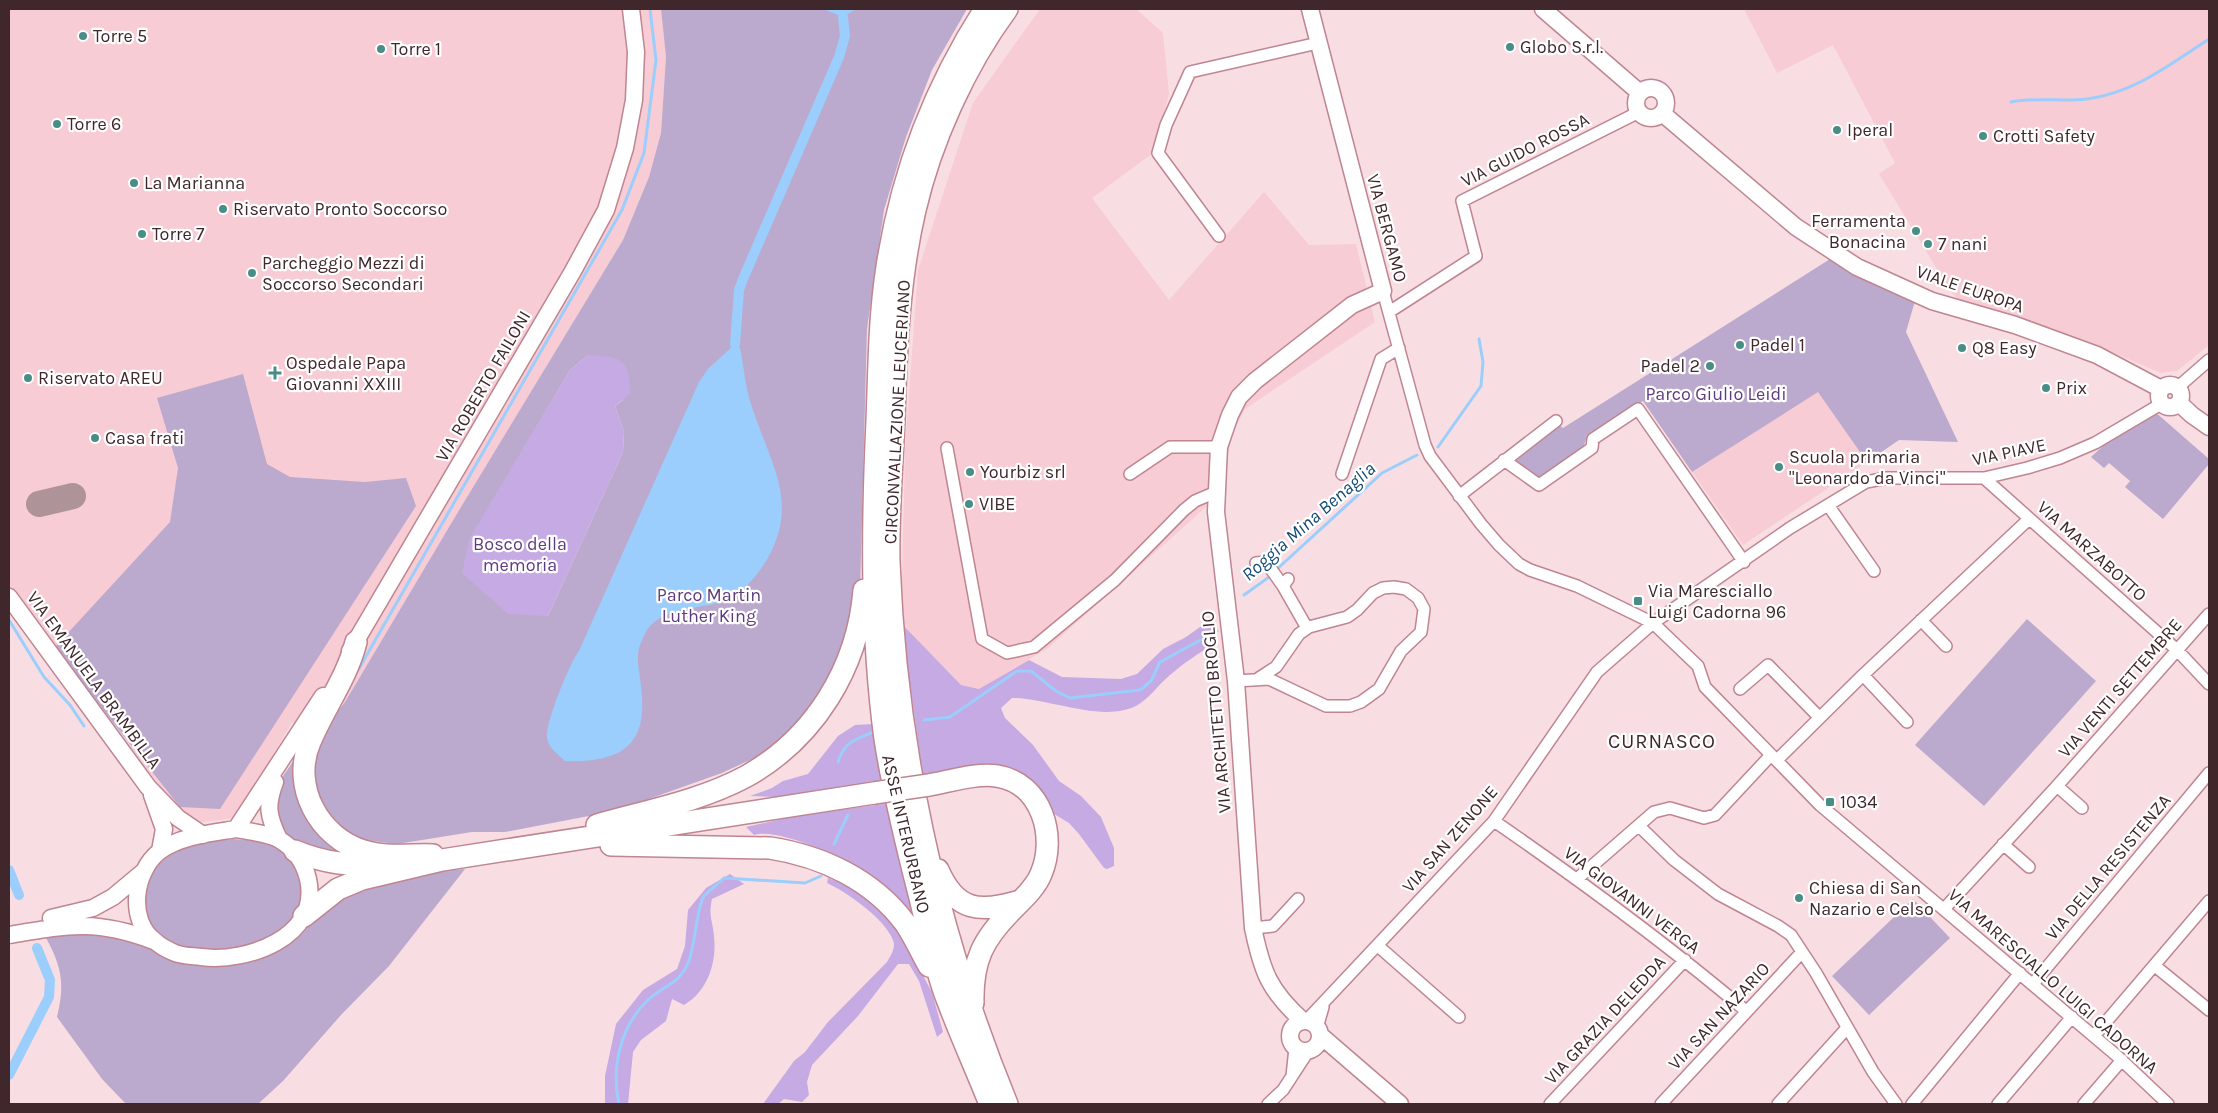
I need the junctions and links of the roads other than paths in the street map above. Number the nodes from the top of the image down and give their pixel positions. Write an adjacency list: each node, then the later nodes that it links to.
1 (631, 9): 42 (street, VIA ROBERTO FAILONI)
2 (976, 9): 9 (highway)
3 (985, 9): 9 (highway)
4 (1007, 9): 16 (highway, CIRCONVALLAZIONE LEUCERIANO)
5 (1023, 9): 16 (highway)
6 (1310, 9): 8 (street, VIA BERGAMO)
7 (1543, 9): 10 (street)
8 (1318, 43): 13 (street); 14 (street, VIA BERGAMO)
9 (938, 93): 33 (highway, CIRCONVALLAZIONE LEUCERIANO)
10 (1640, 93): 11 (street); 12 (street)
11 (1639, 112): 12 (street); 15 (street, VIA GUIDO ROSSA)
12 (1662, 113): 19 (street, VIALE EUROPA)
13 (1219, 236)
14 (1383, 291): 15 (street, VIA BERGAMO); 22 (street, VIA ARCHITETTO BROGLIO)
15 (1389, 312): 17 (street, VIA BERGAMO)
16 (900, 314): 62 (highway, CIRCONVALLAZIONE LEUCERIANO)
17 (1399, 348): 24 (street, VIA BERGAMO); 27 (street)
18 (2209, 360): 19 (street, VIA PIAVE)
19 (2170, 396): 21 (street, VIALE EUROPA); 28 (street, VIA PIAVE)
20 (1556, 421): 25 (street)
21 (2209, 427)
22 (1219, 447): 26 (street); 29 (street, VIA ARCHITETTO BROGLIO)
23 (947, 448): 29 (street)
24 (1430, 456): 30 (street, VIA MARESCIALLO LUIGI CADORNA)
25 (1504, 460): 30 (street); 34 (street)
26 (1130, 474)
27 (1342, 474)
28 (1984, 478): 31 (street, VIA PIAVE); 32 (street, VIA MARZABOTTO)
29 (1216, 492): 47 (street, VIA ARCHITETTO BROGLIO)
30 (1459, 496): 40 (street, VIA MARESCIALLO LUIGI CADORNA)
31 (1828, 505): 34 (street, VIA PIAVE); 36 (street)
32 (2029, 519): 39 (street); 44 (street, VIA MARZABOTTO)
33 (873, 552): 67 (highway); 87 (highway, ASSE INTERURBANO)
34 (1744, 562): 40 (street, VIA PIAVE)
35 (1256, 563): 41 (street)
36 (1874, 571)
37 (9, 597): 55 (street, VIA EMANUELA BRAMBILLA)
38 (2209, 614): 44 (street, VIA VENTI SETTEMBRE)
39 (1921, 620): 43 (street); 45 (street)
40 (1653, 623): 53 (street, VIA MARESCIALLO LUIGI CADORNA); 58 (street, VIA SAN ZENONE)
41 (1307, 628): 46 (street); 46 (street)
42 (356, 642): 52 (street, VIA ROBERTO FAILONI); 67 (highway)
43 (1946, 646)
44 (2177, 650): 48 (street, VIA MARZABOTTO); 56 (street, VIA VENTI SETTEMBRE)
45 (1863, 675): 50 (street); 51 (street)
46 (1259, 678): 47 (street)
47 (1236, 681): 78 (street, VIA ARCHITETTO BROGLIO)
48 (2209, 684)
49 (1740, 689): 50 (street)
50 (1819, 717): 53 (street)
51 (1907, 722)
52 (286, 756): 60 (street, VIA ROBERTO FAILONI); 65 (street, VIA ROBERTO FAILONI)
53 (1774, 757): 59 (street); 75 (street, VIA MARESCIALLO LUIGI CADORNA)
54 (2209, 773): 86 (street, VIA DELLA RESISTENZA)
55 (148, 786): 61 (street, VIA EMANUELA BRAMBILLA); 66 (street, VIA EMANUELA BRAMBILLA)
56 (2057, 786): 57 (street); 64 (street, VIA VENTI SETTEMBRE)
57 (2082, 808)
58 (1494, 821): 71 (street, VIA GIOVANNI VERGA); 81 (street, VIA SAN ZENONE)
59 (1638, 826): 71 (street); 82 (street)
60 (236, 829): 61 (street); 65 (street)
61 (203, 835): 66 (street)
62 (922, 835): 73 (highway); 92 (highway, ASSE INTERURBANO)
63 (548, 844): 67 (highway); 73 (highway, bridge); 87 (highway)
64 (2004, 844): 69 (street); 75 (street, VIA VENTI SETTEMBRE)
65 (287, 845): 68 (highway); 76 (street)
66 (160, 851): 70 (street)
67 (472, 855): 68 (highway)
68 (442, 860): 76 (highway)
69 (2029, 867)
70 (143, 872): 77 (street); 80 (street)
71 (1577, 879): 83 (street, VIA GIOVANNI VERGA)
72 (1298, 899): 78 (street)
73 (1021, 901): 92 (highway)
74 (2209, 901): 84 (street)
75 (1944, 909): 85 (street, VIA MARESCIALLO LUIGI CADORNA)
76 (304, 916): 80 (street)
77 (9, 926)
78 (1253, 928): 94 (street, VIA ARCHITETTO BROGLIO)
79 (9, 935): 80 (street)
80 (154, 941)
81 (1378, 946): 90 (street); 94 (street, VIA SAN ZENONE)
82 (1802, 952): 89 (street, VIA SAN NAZARIO); 93 (street)
83 (1685, 960): 89 (street, VIA GIOVANNI VERGA); 101 (street, VIA GRAZIA DELEDDA)
84 (2155, 966): 88 (street); 95 (street)
85 (2020, 973): 86 (street, VIA MARESCIALLO LUIGI CADORNA); 105 (street)
86 (2033, 984): 91 (street, VIA MARESCIALLO LUIGI CADORNA)
87 (946, 997): 97 (highway, ASSE INTERURBANO)
88 (2209, 1010)
89 (1746, 1011): 102 (street, VIA SAN NAZARIO)
90 (1459, 1017)
91 (2072, 1017): 95 (street, VIA MARESCIALLO LUIGI CADORNA); 106 (street)
92 (973, 1019): 98 (highway, ASSE INTERURBANO)
93 (1847, 1028): 103 (street); 104 (street)
94 (1307, 1035): 99 (street, VIA SAN ZENONE); 100 (street, VIA ARCHITETTO BROGLIO)
95 (2094, 1036): 96 (street, VIA MARESCIALLO LUIGI CADORNA)
96 (2122, 1060): 107 (street); 108 (street, VIA MARESCIALLO LUIGI CADORNA)
97 (990, 1104)
98 (1007, 1104)
99 (1268, 1104)
100 (1400, 1104)
101 (1550, 1104)
102 (1661, 1104)
103 (1778, 1104)
104 (1896, 1104)
105 (1912, 1104)
106 (1998, 1104)
107 (2084, 1104)
108 (2168, 1104)

